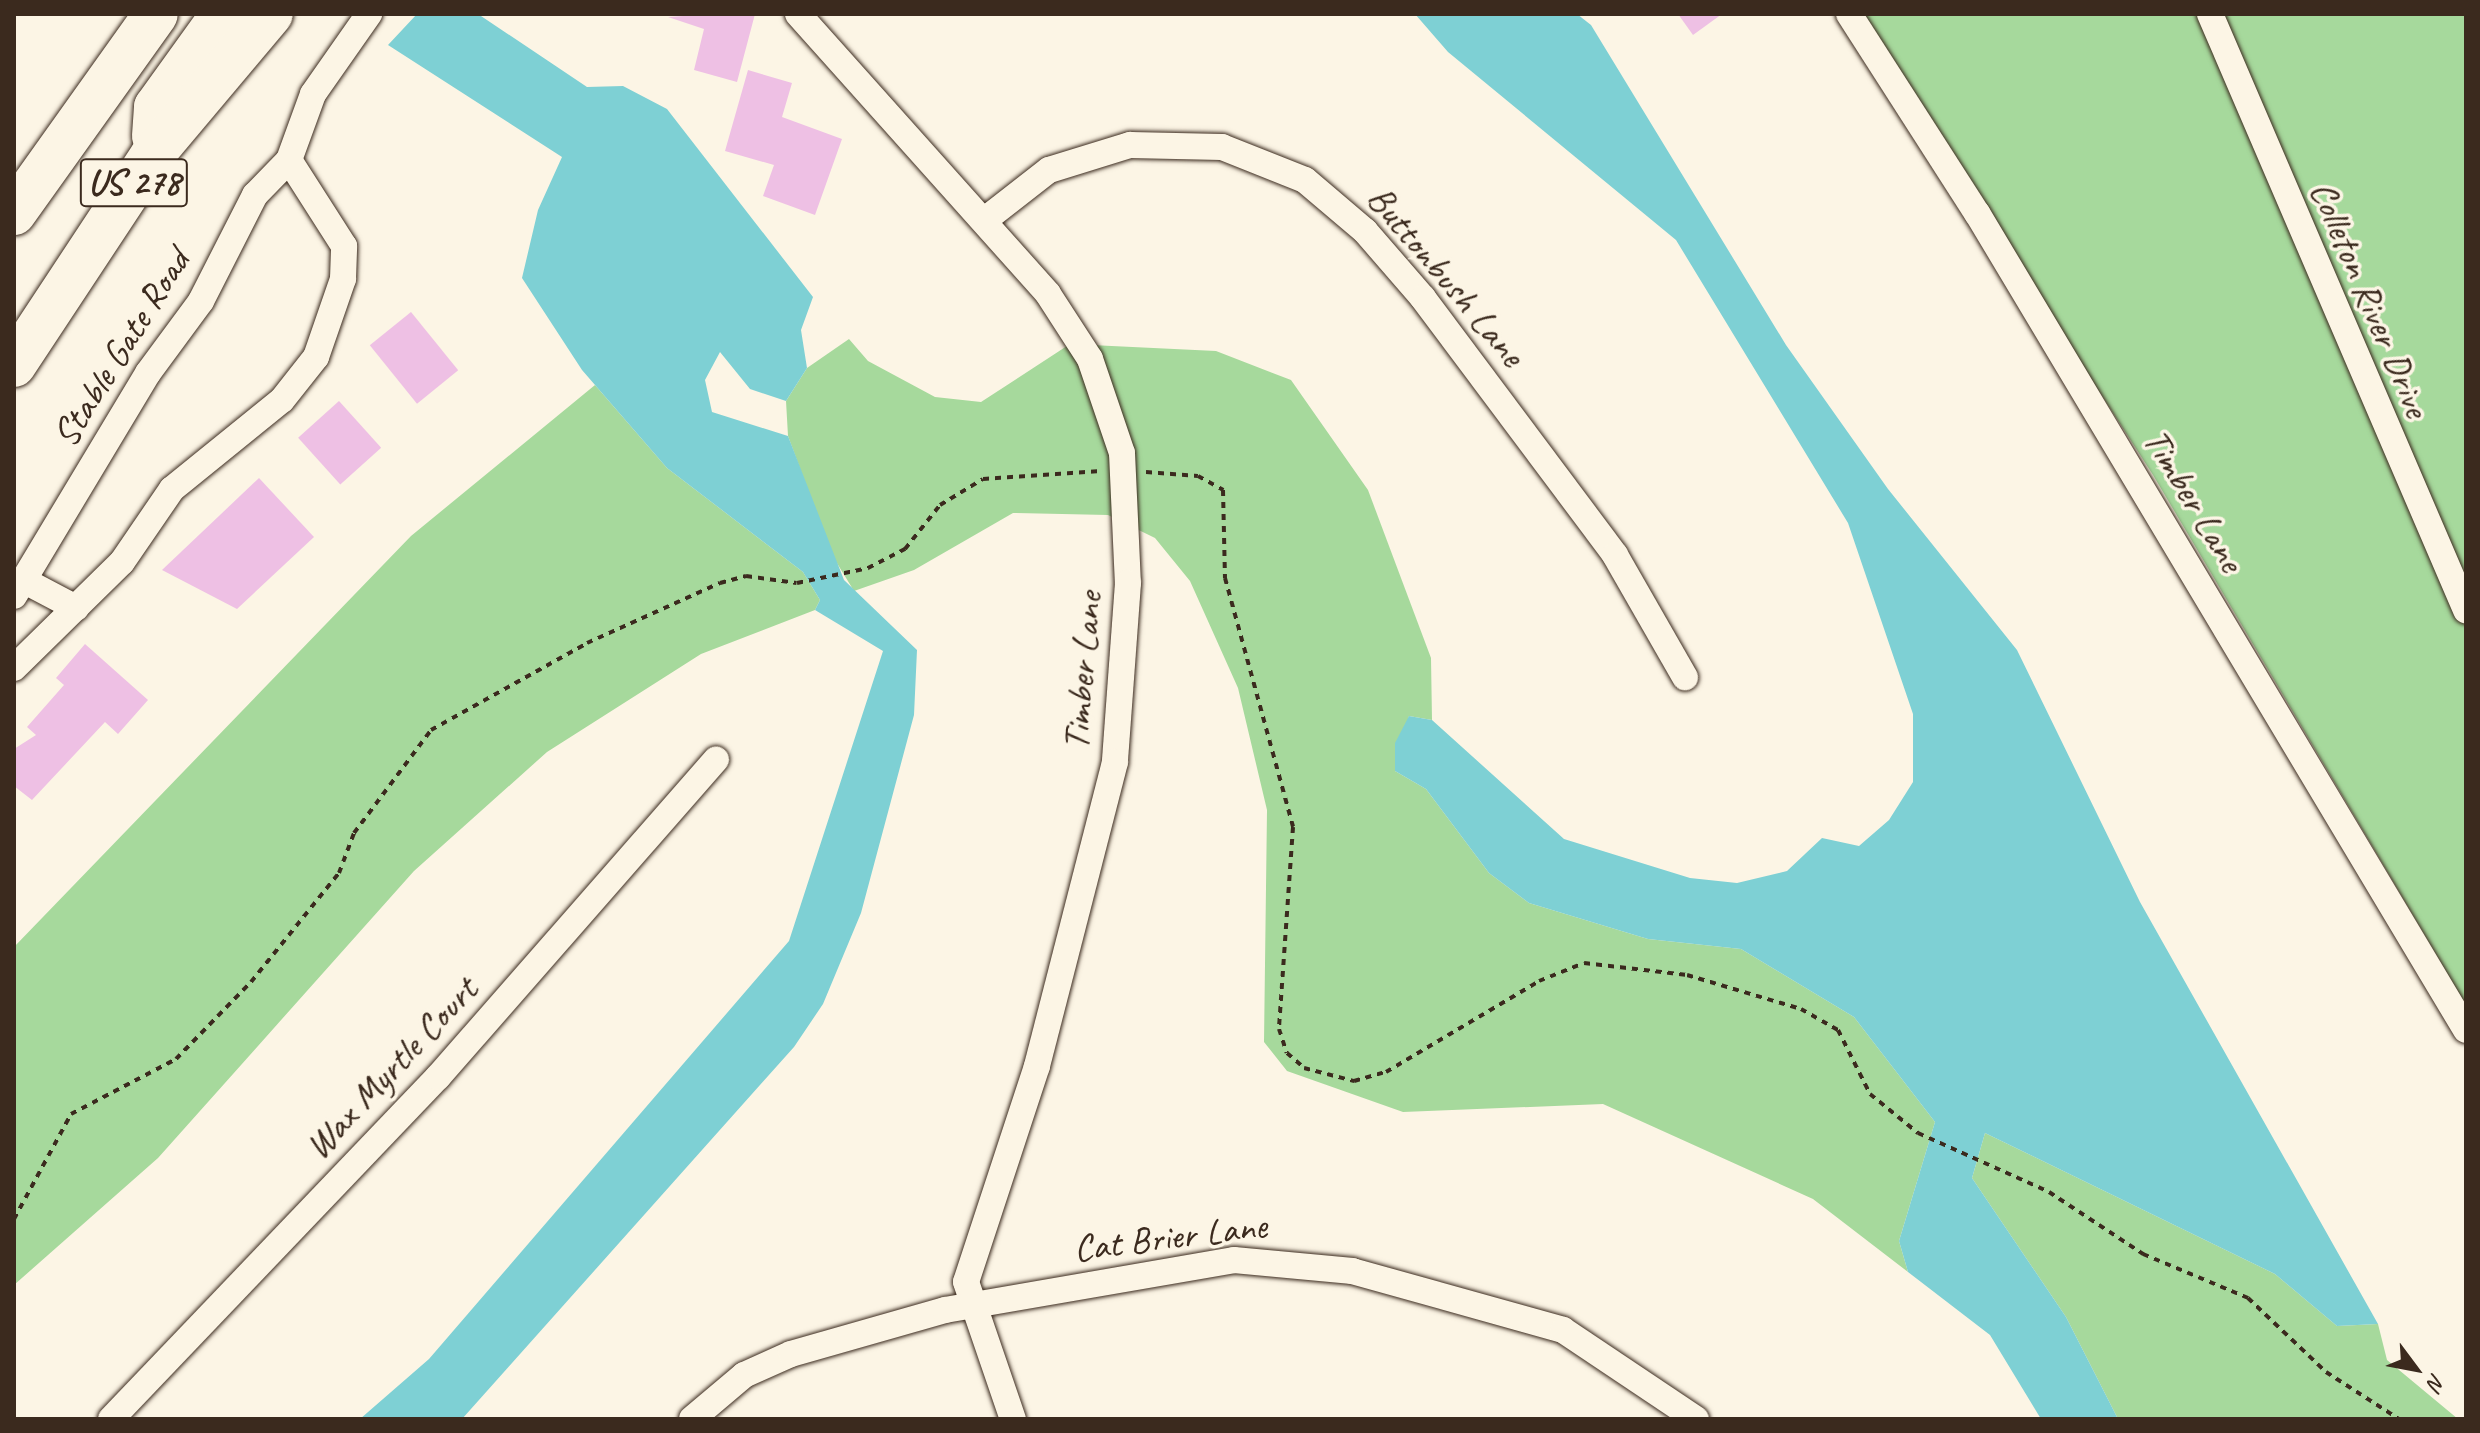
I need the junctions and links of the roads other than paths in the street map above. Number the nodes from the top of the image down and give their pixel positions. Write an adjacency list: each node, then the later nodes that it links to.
1 (156, 14): 10 (highway, US 278)
2 (223, 14): 8 (highway)
3 (271, 14): 8 (highway, US 278)
4 (369, 14): 9 (street, Stable Gate Road)
5 (798, 14): 11 (street, Timber Lane)
6 (1849, 14): 19 (street, Timber Lane)
7 (2210, 14): 15 (street, Colleton River Drive)
8 (153, 154): 12 (highway, US 278)
9 (289, 160): 13 (street, Stable Gate Road); 14 (street)
10 (14, 213)
11 (986, 219): 17 (street, Buttonbush Lane); 20 (street, Timber Lane)
12 (14, 365)
13 (18, 588): 14 (street, Stable Gate Road)
14 (76, 608): 16 (street)
15 (2466, 610)
16 (14, 668)
17 (1685, 677)
18 (716, 759): 21 (street, Wax Myrtle Court)
19 (2466, 1030)
20 (974, 1304): 22 (street, Cat Brier Lane); 23 (street, Timber Lane); 24 (street, Cat Brier Lane)
21 (111, 1419)
22 (692, 1419)
23 (1013, 1419)
24 (1696, 1419)

